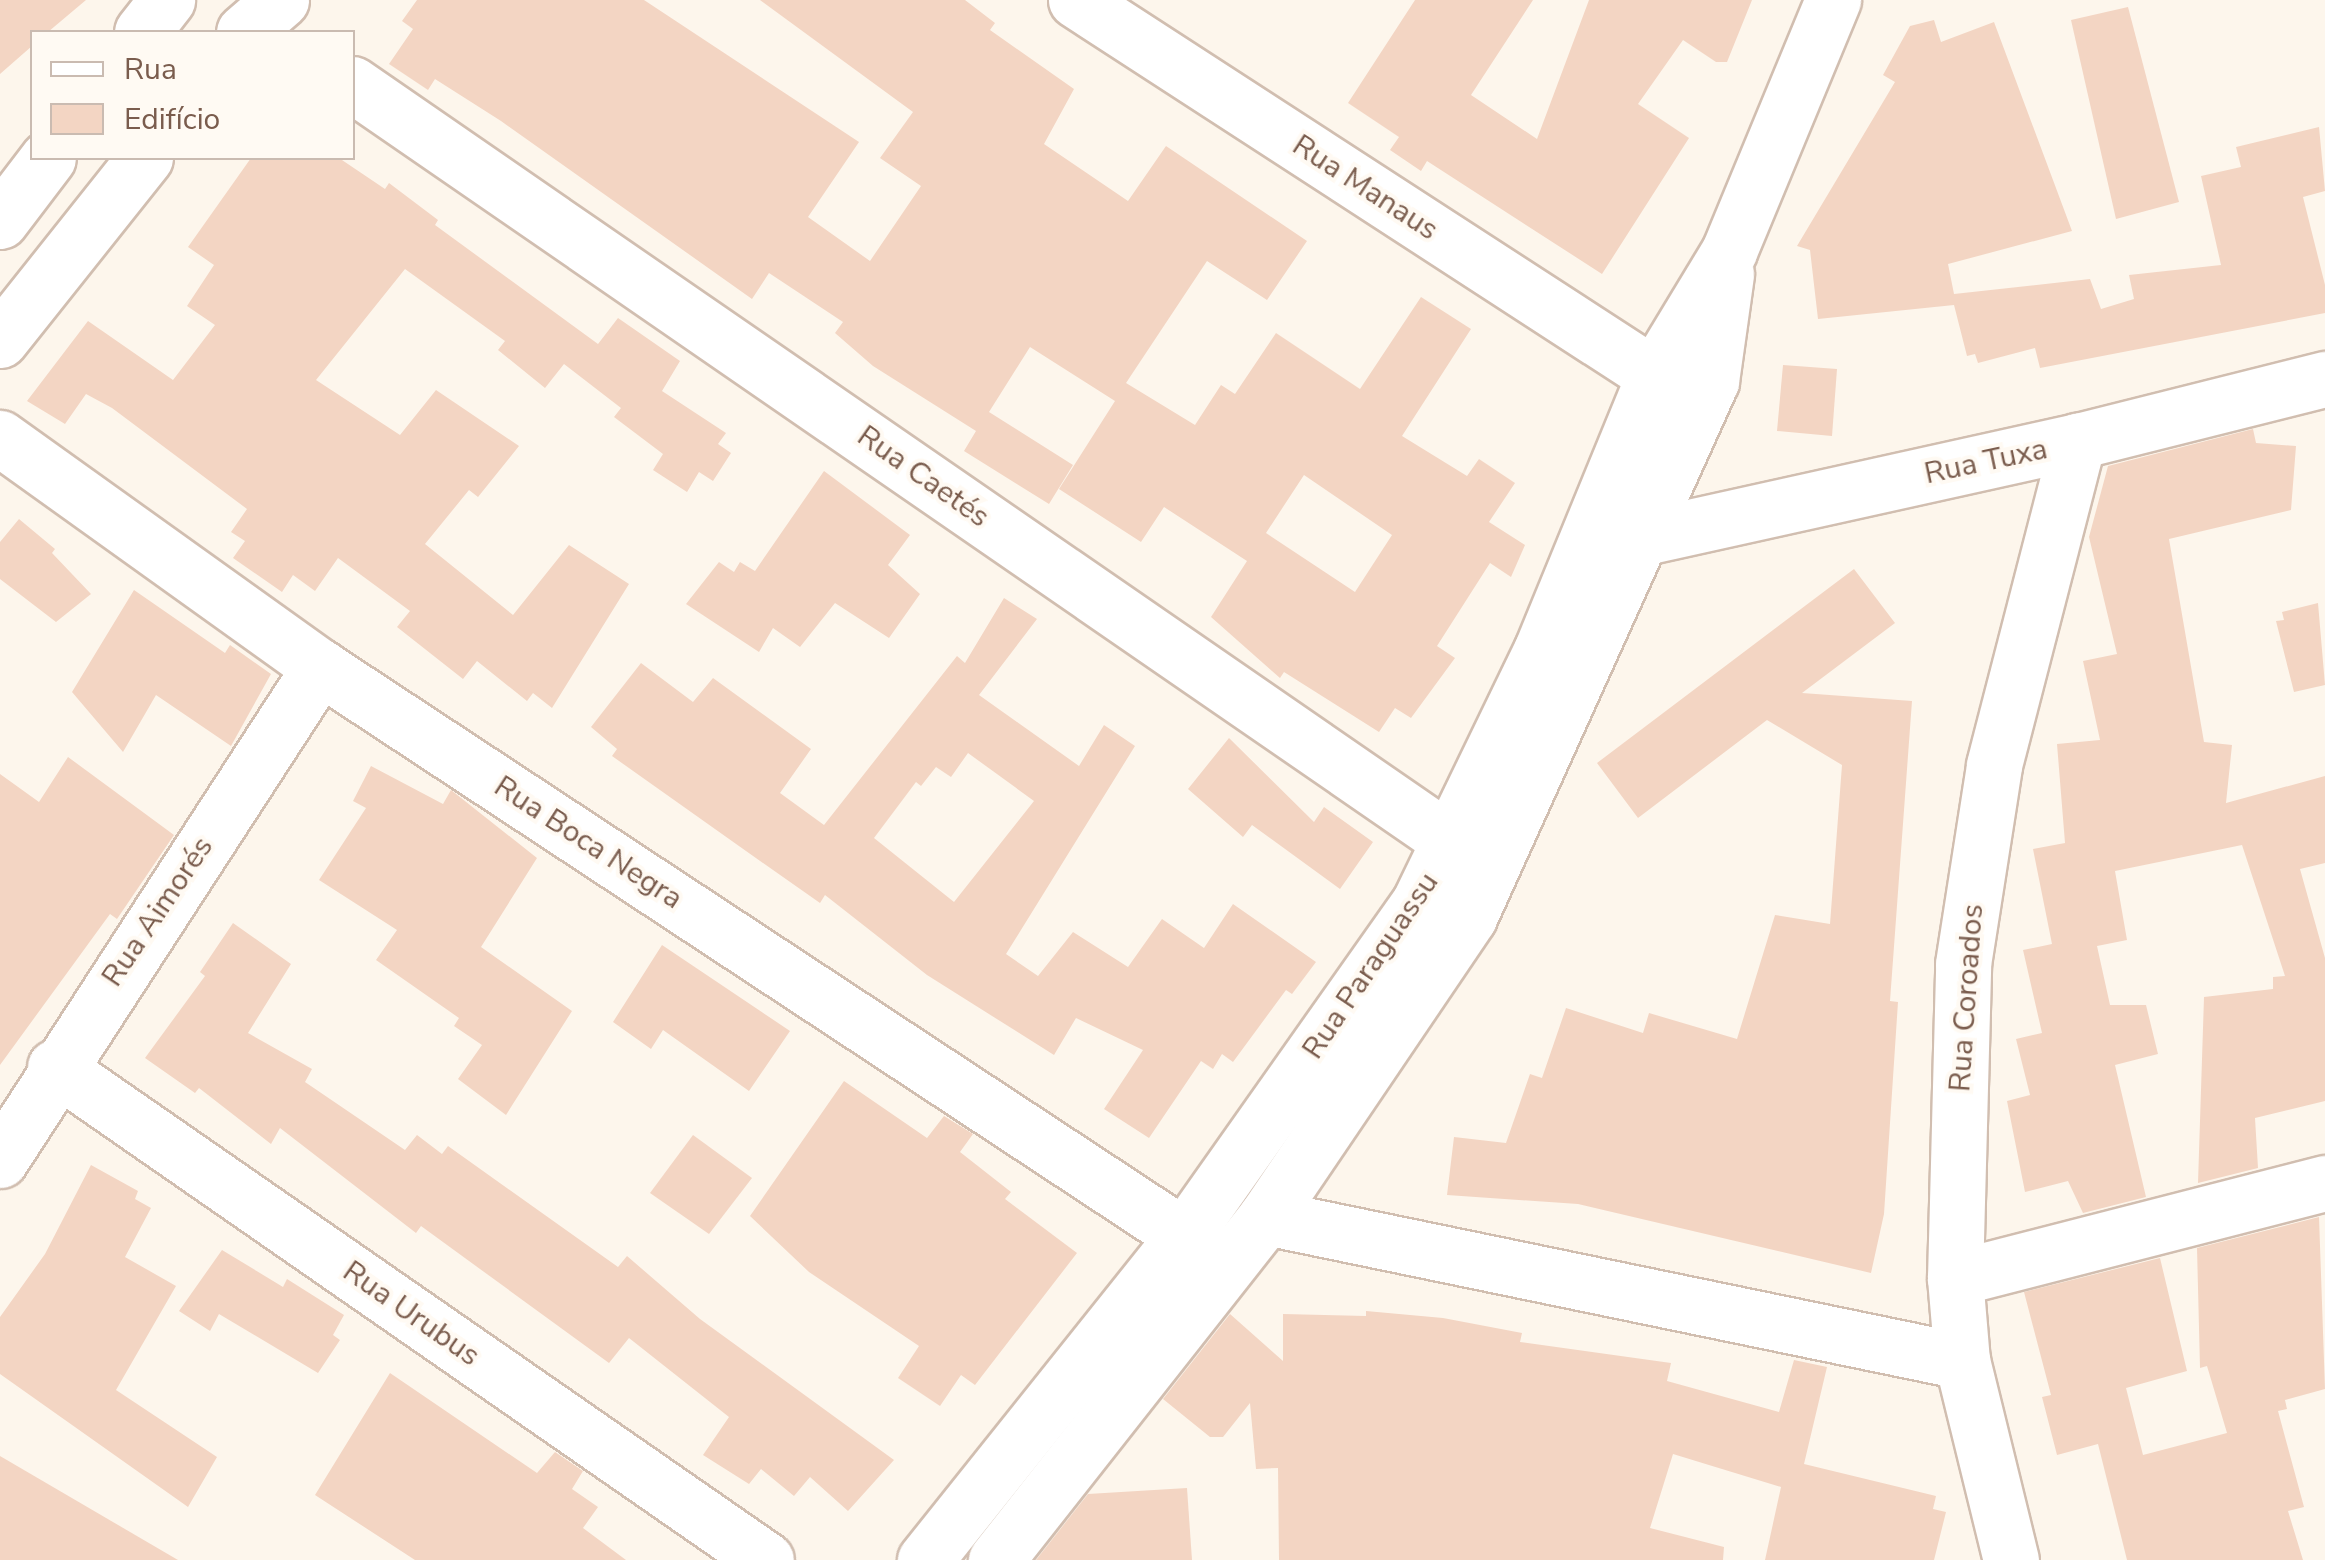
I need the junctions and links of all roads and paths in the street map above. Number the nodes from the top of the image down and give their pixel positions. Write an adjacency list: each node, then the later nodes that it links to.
1 (166, 0): 4 (street)
2 (1076, 0): 11 (street, Rua Manaus)
3 (1833, 0): 9 (street, Rua Paraguassu)
4 (144, 30)
5 (355, 86): 17 (street, Rua Caetés)
6 (46, 160): 8 (street)
7 (143, 160): 10 (street)
8 (0, 221)
9 (1729, 251): 11 (street, Rua Paraguassu); 15 (street, Rua Paraguassu)
10 (0, 340)
11 (1654, 376): 17 (street, Rua Paraguassu)
12 (2325, 378): 14 (street, Rua Tuxa)
13 (0, 438): 16 (street, Rua Boca Negra)
14 (2078, 441): 15 (street, Rua Tuxa); 23 (street, Rua Coroados)
15 (1645, 537): 17 (street, Rua Paraguassu)
16 (320, 667): 18 (street, Rua Aimorés); 22 (street, Rua Boca Negra)
17 (1475, 848): 21 (street, Rua Paraguassu); 22 (street, Rua Paraguassu)
18 (55, 1067): 19 (street, Rua Aimorés); 25 (street, Rua Urubus)
19 (0, 1160)
20 (2325, 1184): 23 (street)
21 (1266, 1217): 24 (street); 27 (street, Rua Paraguassu)
22 (1184, 1236): 26 (street, Rua Paraguassu)
23 (1955, 1278): 24 (street, Rua Coroados)
24 (1962, 1361): 28 (street, Rua Coroados)
25 (766, 1560)
26 (926, 1560)
27 (996, 1560)
28 (2011, 1560)

